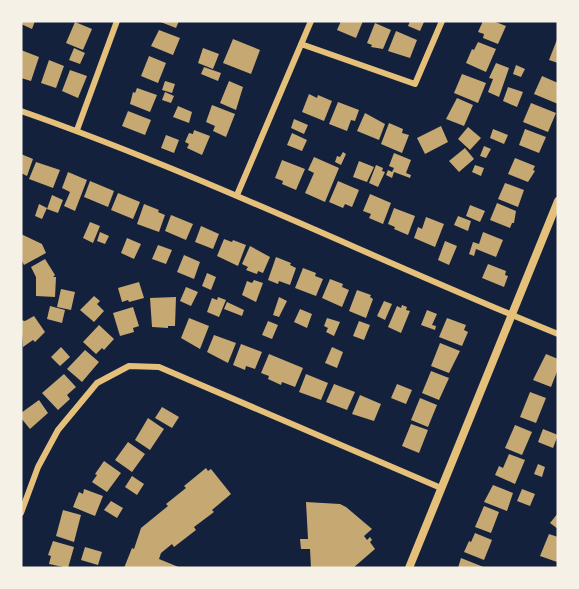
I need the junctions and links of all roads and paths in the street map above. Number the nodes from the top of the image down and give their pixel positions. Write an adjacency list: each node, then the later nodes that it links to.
1 (117, 21): 6 (street)
2 (310, 21): 4 (street)
3 (442, 21): 4 (street)
4 (301, 44): 7 (street)
5 (21, 111): 6 (street)
6 (77, 130): 7 (street)
7 (237, 195): 9 (street)
8 (558, 201): 9 (street)
9 (511, 315): 10 (street); 11 (street)
10 (558, 334)
11 (441, 488): 12 (street); 13 (street)
12 (21, 513)
13 (409, 568)

